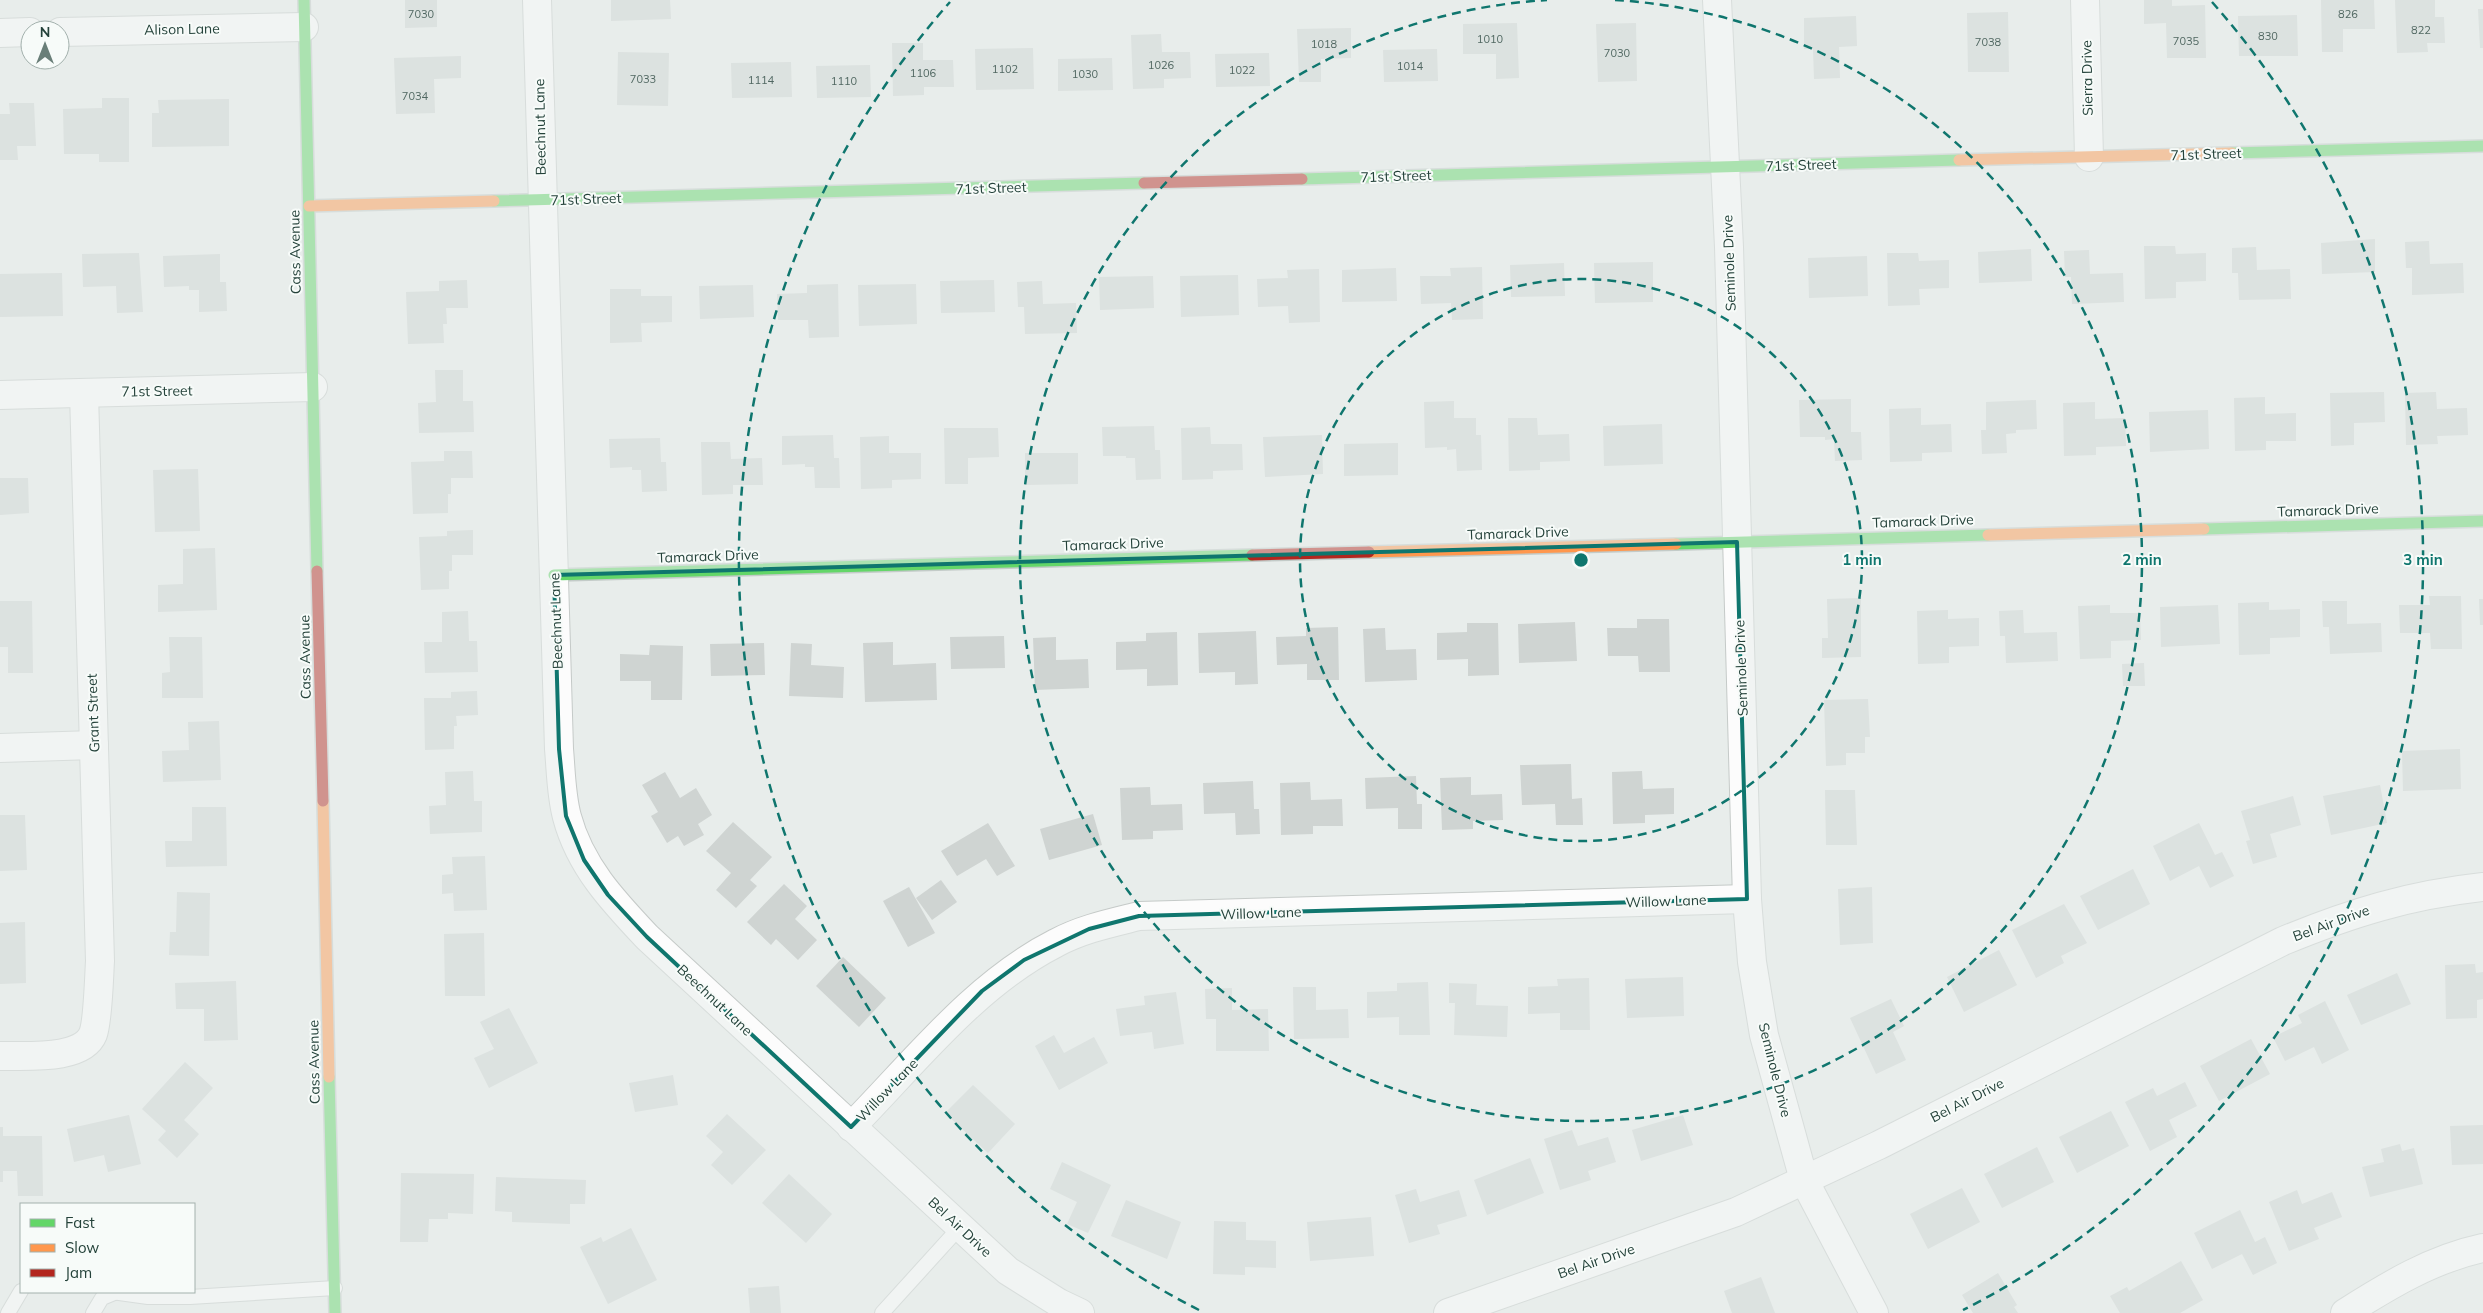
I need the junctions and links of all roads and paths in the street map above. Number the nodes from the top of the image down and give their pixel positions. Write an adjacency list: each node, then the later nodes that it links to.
1 (304, 0): 5 (street, Cass Avenue)
2 (538, 0): 12 (street, Beechnut Lane)
3 (1717, 0): 11 (street, Seminole Drive)
4 (2085, 0): 10 (street, Sierra Drive)
5 (304, 27): 7 (street, Alison Lane); 13 (street, Cass Avenue)
6 (20, 32): 8 (street)
7 (70, 32)
8 (0, 33)
9 (2483, 146): 10 (street, 71st Street)
10 (2089, 157): 11 (street, 71st Street)
11 (1725, 167): 12 (street, 71st Street); 18 (street, Seminole Drive)
12 (542, 200): 13 (street, 71st Street); 19 (street, Beechnut Lane)
13 (309, 206): 14 (street, Cass Avenue)
14 (313, 387): 15 (street, 71st Street); 29 (street, Cass Avenue)
15 (84, 393): 16 (street, 71st Street); 20 (street, Grant Street)
16 (0, 395)
17 (2483, 521): 18 (street, Tamarack Drive)
18 (1737, 542): 19 (street, Tamarack Drive); 23 (street, Seminole Drive)
19 (554, 575): 25 (street, Beechnut Lane)
20 (94, 745): 21 (street); 24 (street, Grant Street)
21 (0, 748)
22 (2483, 887): 26 (street, Bel Air Drive)
23 (1747, 899): 25 (street, Willow Lane); 26 (street, Seminole Drive)
24 (0, 1056)
25 (852, 1127): 27 (street, Bel Air Drive)
26 (1804, 1180): 38 (street, Bel Air Drive); 39 (street, Seminole Drive)
27 (960, 1227): 36 (lane); 37 (street, Bel Air Drive)
28 (2483, 1248): 40 (street)
29 (335, 1288): 32 (lane); 35 (street, Cass Avenue)
30 (20, 1293): 33 (lane)
31 (111, 1293): 34 (lane)
32 (120, 1293)
33 (8, 1313)
34 (93, 1313)
35 (336, 1313)
36 (882, 1313)
37 (1080, 1313)
38 (1448, 1313)
39 (1874, 1313)
40 (2344, 1313)

